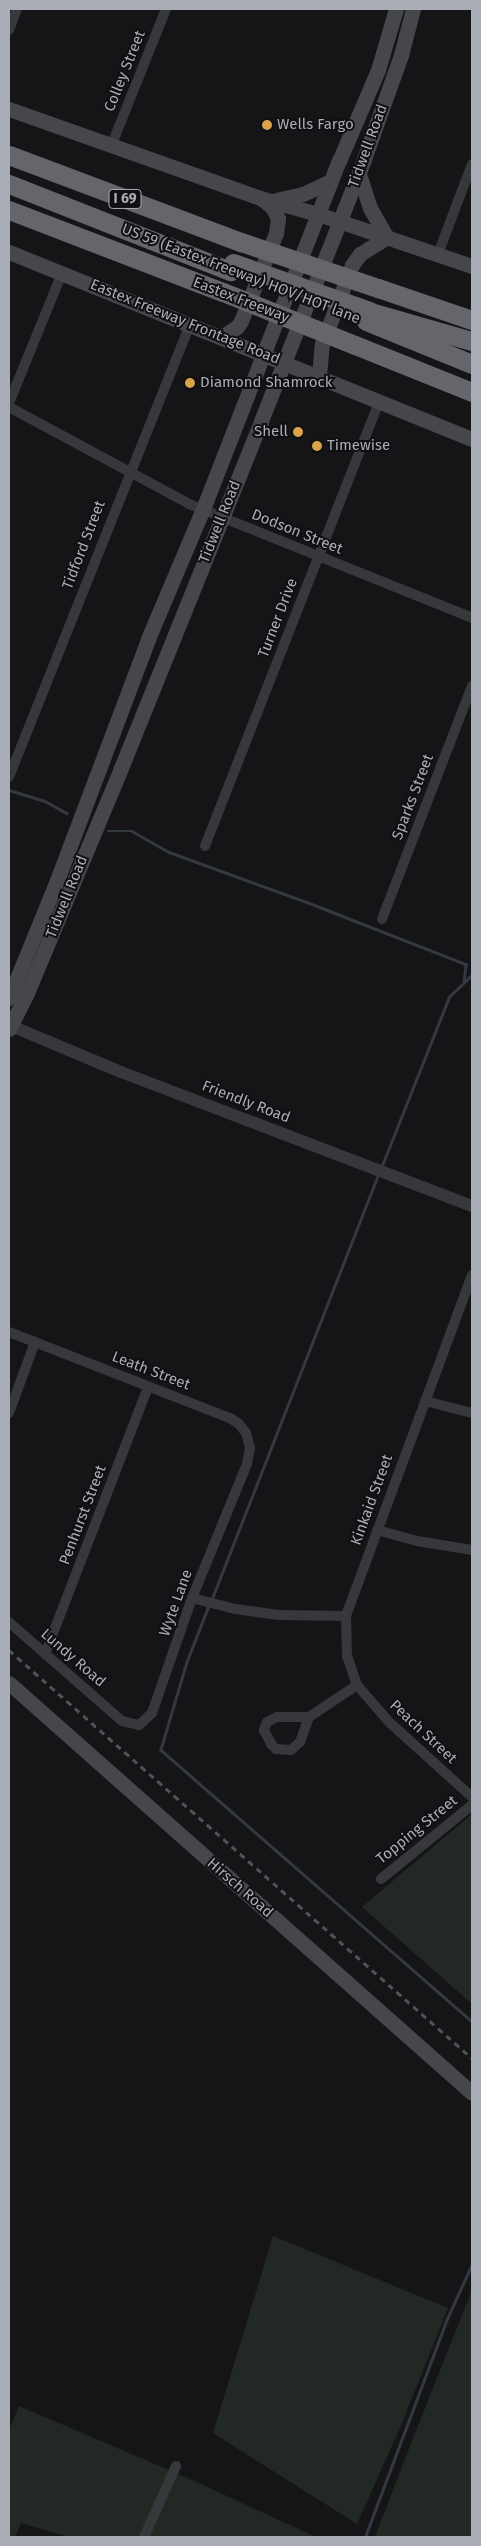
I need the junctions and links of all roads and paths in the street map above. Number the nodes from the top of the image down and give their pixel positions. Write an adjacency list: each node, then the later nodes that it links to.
1 (17, 9): 5 (street)
2 (166, 9): 7 (street, Colley Street)
3 (396, 9): 11 (main road, Tidwell Road)
4 (413, 9): 10 (main road, Tidwell Road)
5 (9, 30)
6 (9, 109): 7 (main road)
7 (112, 144): 13 (main road)
8 (9, 155): 23 (highway, I 69, bridge)
9 (472, 164): 19 (street)
10 (359, 174): 16 (main road, Tidwell Road); 17 (main road)
11 (331, 181): 13 (main road); 15 (main road, Tidwell Road)
12 (9, 184): 22 (highway, Eastex Freeway / I 69, bridge)
13 (267, 199): 15 (main road); 25 (main road)
14 (9, 210): 33 (highway, Eastex Freeway, bridge)
15 (318, 214): 16 (main road); 28 (main road, Tidwell Road)
16 (340, 221): 17 (main road); 30 (main road, Tidwell Road)
17 (386, 237): 19 (main road); 32 (main road)
18 (9, 252): 21 (main road, Eastex Freeway Frontage Road)
19 (438, 254): 20 (main road)
20 (472, 266)
21 (62, 273): 24 (main road, Eastex Freeway Frontage Road); 35 (street)
22 (367, 316): 26 (highway, Eastex Freeway); 27 (highway); 29 (highway); 31 (highway, US 59 (Eastex Freeway) HOV/HOT lane / I 69)
23 (472, 320)
24 (190, 324): 25 (main road, Eastex Freeway Frontage Road); 38 (street, Tidford Street)
25 (221, 337): 28 (main road, Eastex Freeway Frontage Road)
26 (472, 341)
27 (472, 350)
28 (264, 354): 30 (main road, Eastex Freeway Frontage Road); 39 (main road, Tidwell Road)
29 (472, 357)
30 (284, 362): 32 (main road, Eastex Freeway Frontage Road); 40 (main road, Tidwell Road)
31 (472, 364)
32 (319, 376): 34 (main road, Eastex Freeway Frontage Road)
33 (472, 392)
34 (379, 401): 37 (main road, Eastex Freeway Frontage Road); 41 (street, Turner Drive)
35 (9, 403)
36 (9, 407): 38 (street, Dodson Street)
37 (472, 439)
38 (130, 472): 39 (street, Dodson Street); 46 (street, Tidford Street)
39 (203, 510): 40 (street, Dodson Street); 43 (main road, Tidwell Road)
40 (222, 518): 41 (street, Dodson Street); 44 (main road, Tidwell Road)
41 (319, 557): 42 (street, Dodson Street); 47 (street, Turner Drive)
42 (472, 618)
43 (148, 639): 44 (main road); 48 (main road, Tidwell Road)
44 (170, 648): 48 (main road, Tidwell Road)
45 (472, 686): 49 (street, Sparks Street)
46 (9, 777)
47 (205, 846)
48 (63, 886): 50 (main road, Tidwell Road); 51 (main road, Tidwell Road)
49 (382, 919)
50 (9, 998)
51 (9, 1027): 52 (street, Friendly Road)
52 (472, 1206)
53 (472, 1275): 57 (street, Kinkaid Street)
54 (9, 1332): 55 (street, Leath Street)
55 (35, 1342): 56 (street, Leath Street); 58 (street)
56 (148, 1387): 60 (street, Leath Street); 66 (street, Penhurst Street)
57 (425, 1401): 59 (street); 61 (street, Kinkaid Street)
58 (9, 1413)
59 (472, 1413)
60 (246, 1466): 63 (street, Wyte Lane)
61 (377, 1530): 62 (street); 64 (street, Kinkaid Street)
62 (472, 1550)
63 (197, 1600): 64 (street); 69 (street, Wyte Lane)
64 (346, 1616): 68 (street, Kinkaid Street)
65 (9, 1622): 66 (street, Lundy Road)
66 (45, 1654): 69 (street, Lundy Road)
67 (9, 1683): 74 (main road, Hirsch Road)
68 (357, 1685): 70 (street); 71 (street, Peach Street)
69 (117, 1717)
70 (309, 1717): 70 (street)
71 (472, 1797)
72 (472, 1805): 73 (street, Topping Street)
73 (381, 1879)
74 (472, 2093)
75 (176, 2466): 76 (street)
76 (144, 2537)

